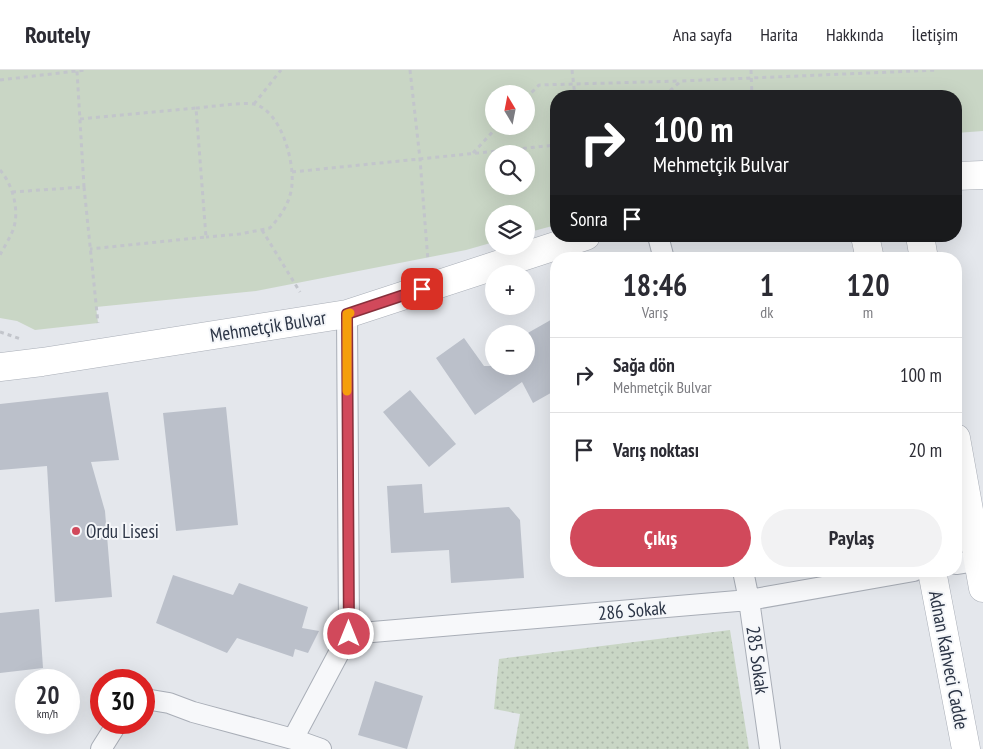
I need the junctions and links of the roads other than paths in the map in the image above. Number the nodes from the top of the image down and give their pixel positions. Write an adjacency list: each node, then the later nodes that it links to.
1 (983, 175): 2 (street)
2 (962, 176)
3 (568, 242): 4 (street, Mehmetçik Bulvar)
4 (347, 314): 5 (street, Mehmetçik Bulvar); 13 (street)
5 (0, 367)
6 (962, 482): 7 (street)
7 (973, 562): 11 (street)
8 (744, 577): 12 (street, 285 Sokak)
9 (880, 577): 12 (street, 286 Sokak)
10 (933, 577): 20 (street, Adnan Kahveci Cadde)
11 (983, 588)
12 (749, 600): 13 (street, 286 Sokak); 19 (street, 285 Sokak)
13 (349, 634): 16 (street)
14 (155, 701): 16 (street)
15 (110, 734): 17 (street)
16 (293, 739): 18 (street)
17 (101, 749)
18 (320, 749)
19 (770, 749)
20 (966, 749)

